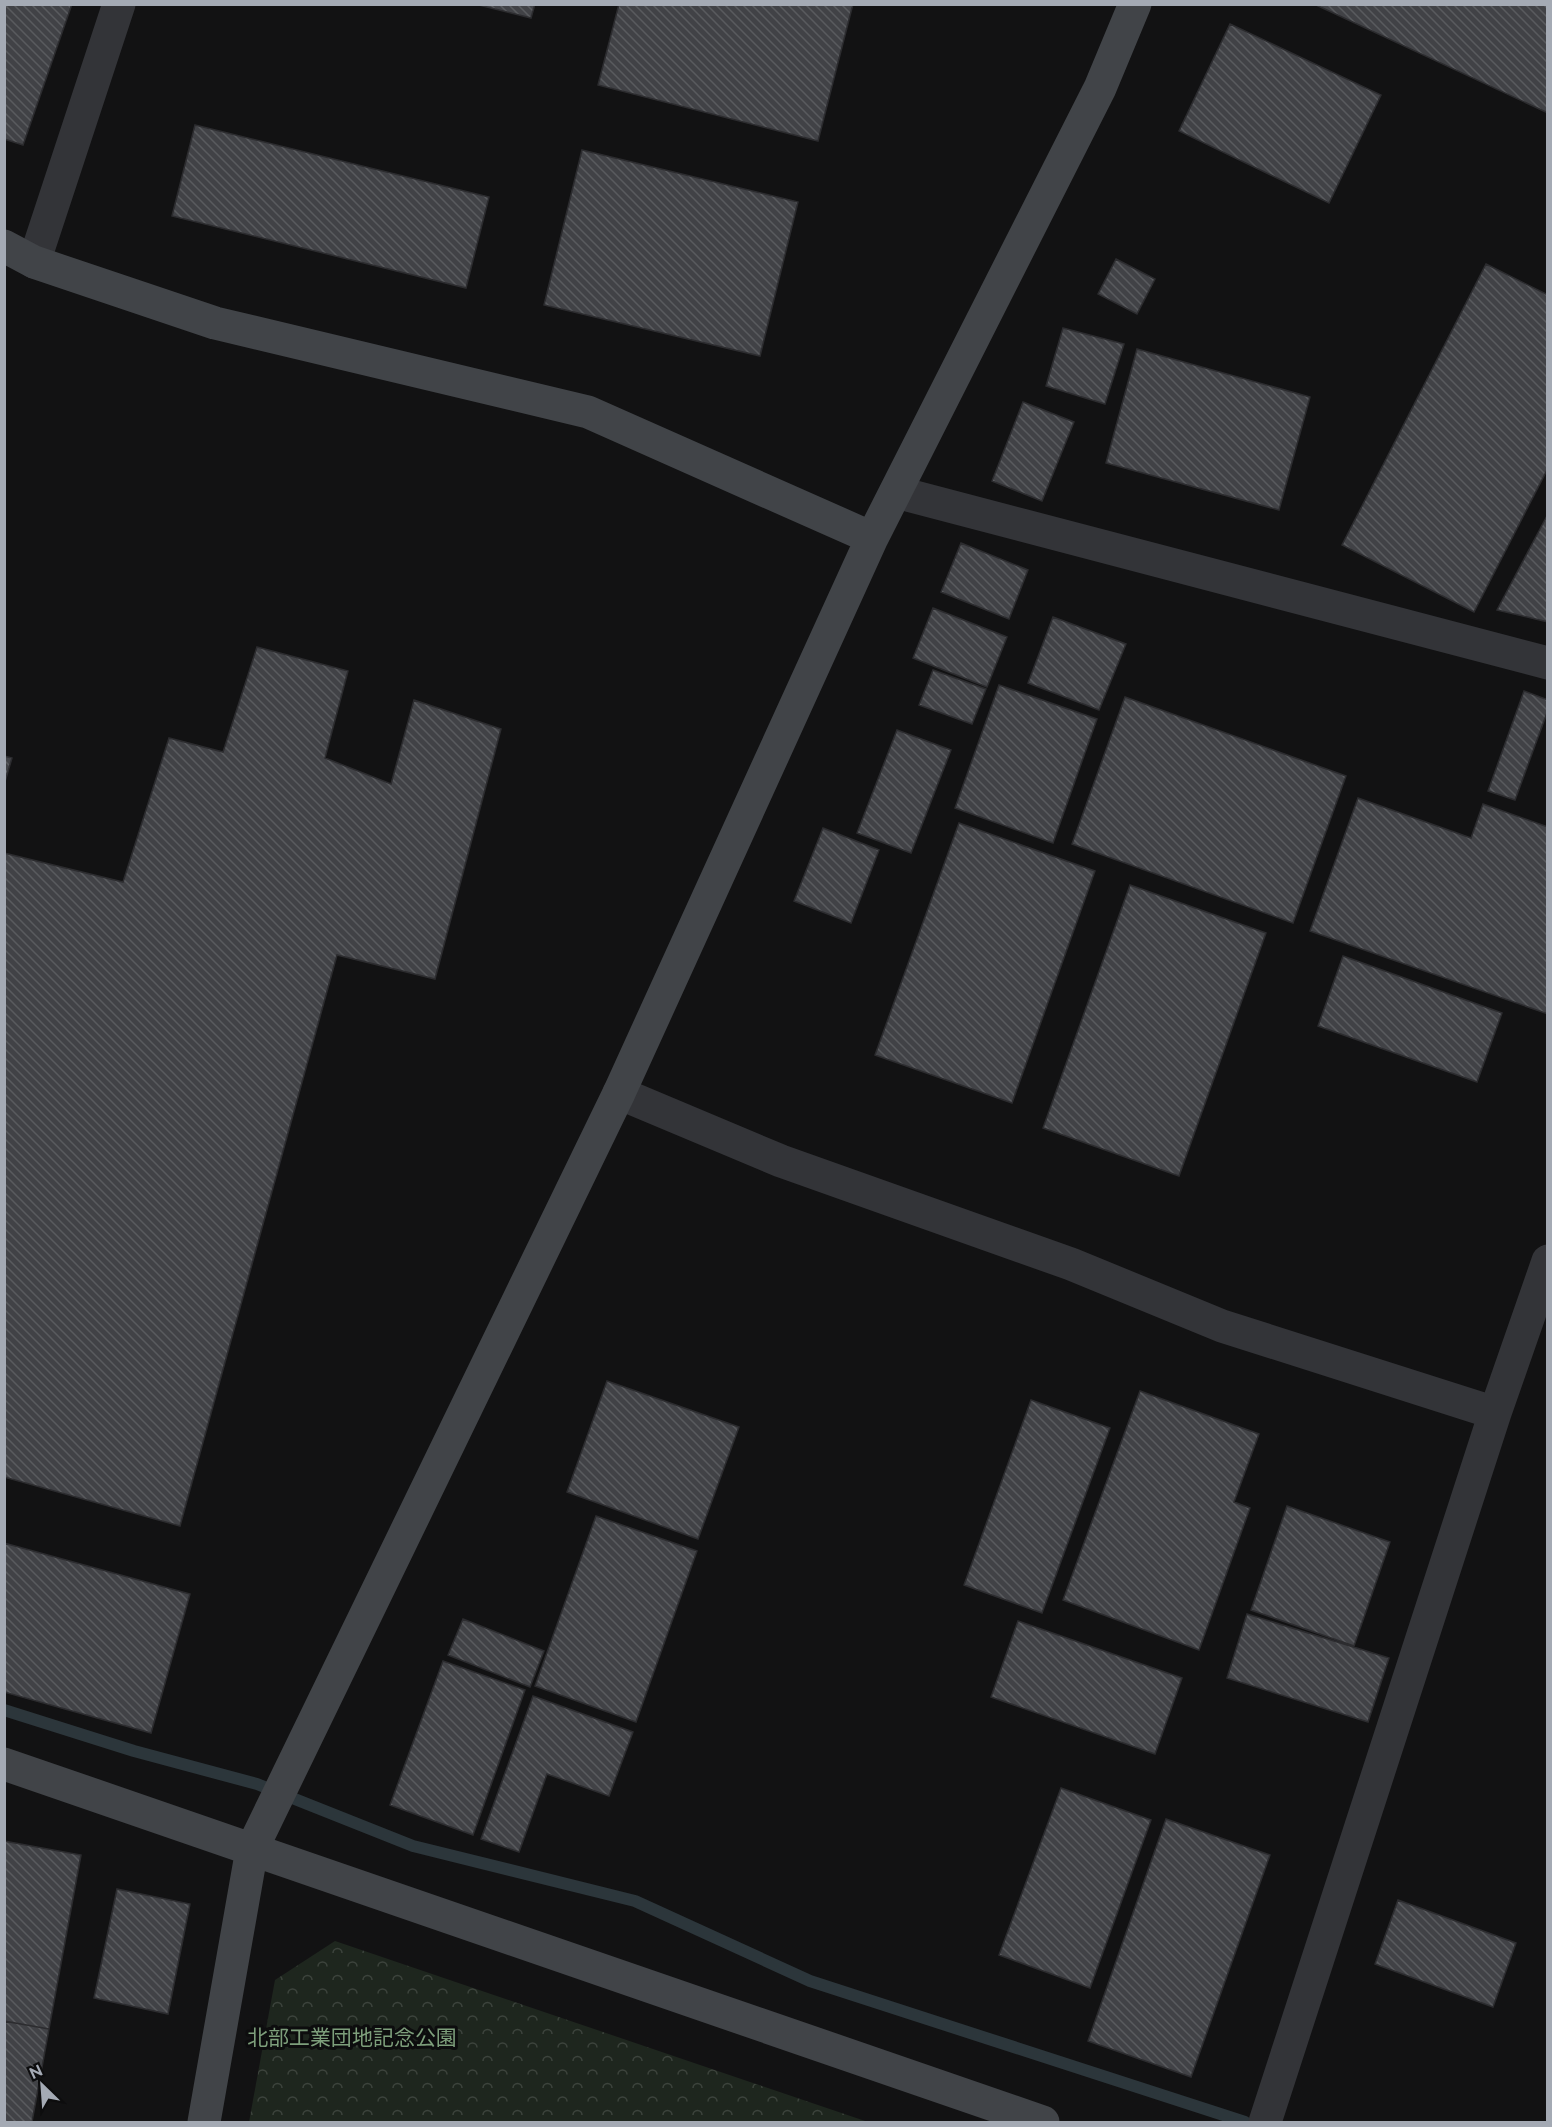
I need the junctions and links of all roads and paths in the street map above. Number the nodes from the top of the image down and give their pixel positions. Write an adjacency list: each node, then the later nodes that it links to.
1 (119, 4): 4 (street)
2 (1135, 4): 5 (street)
3 (4, 246): 4 (street)
4 (34, 262): 6 (street)
5 (896, 492): 6 (street); 7 (street)
6 (872, 538): 8 (street)
7 (1548, 663)
8 (619, 1093): 10 (street); 12 (street)
9 (1548, 1261): 10 (street)
10 (1495, 1413): 15 (street)
11 (4, 1764): 12 (street)
12 (252, 1849): 13 (street); 14 (street)
13 (204, 2122)
14 (1043, 2122)
15 (1265, 2122)

